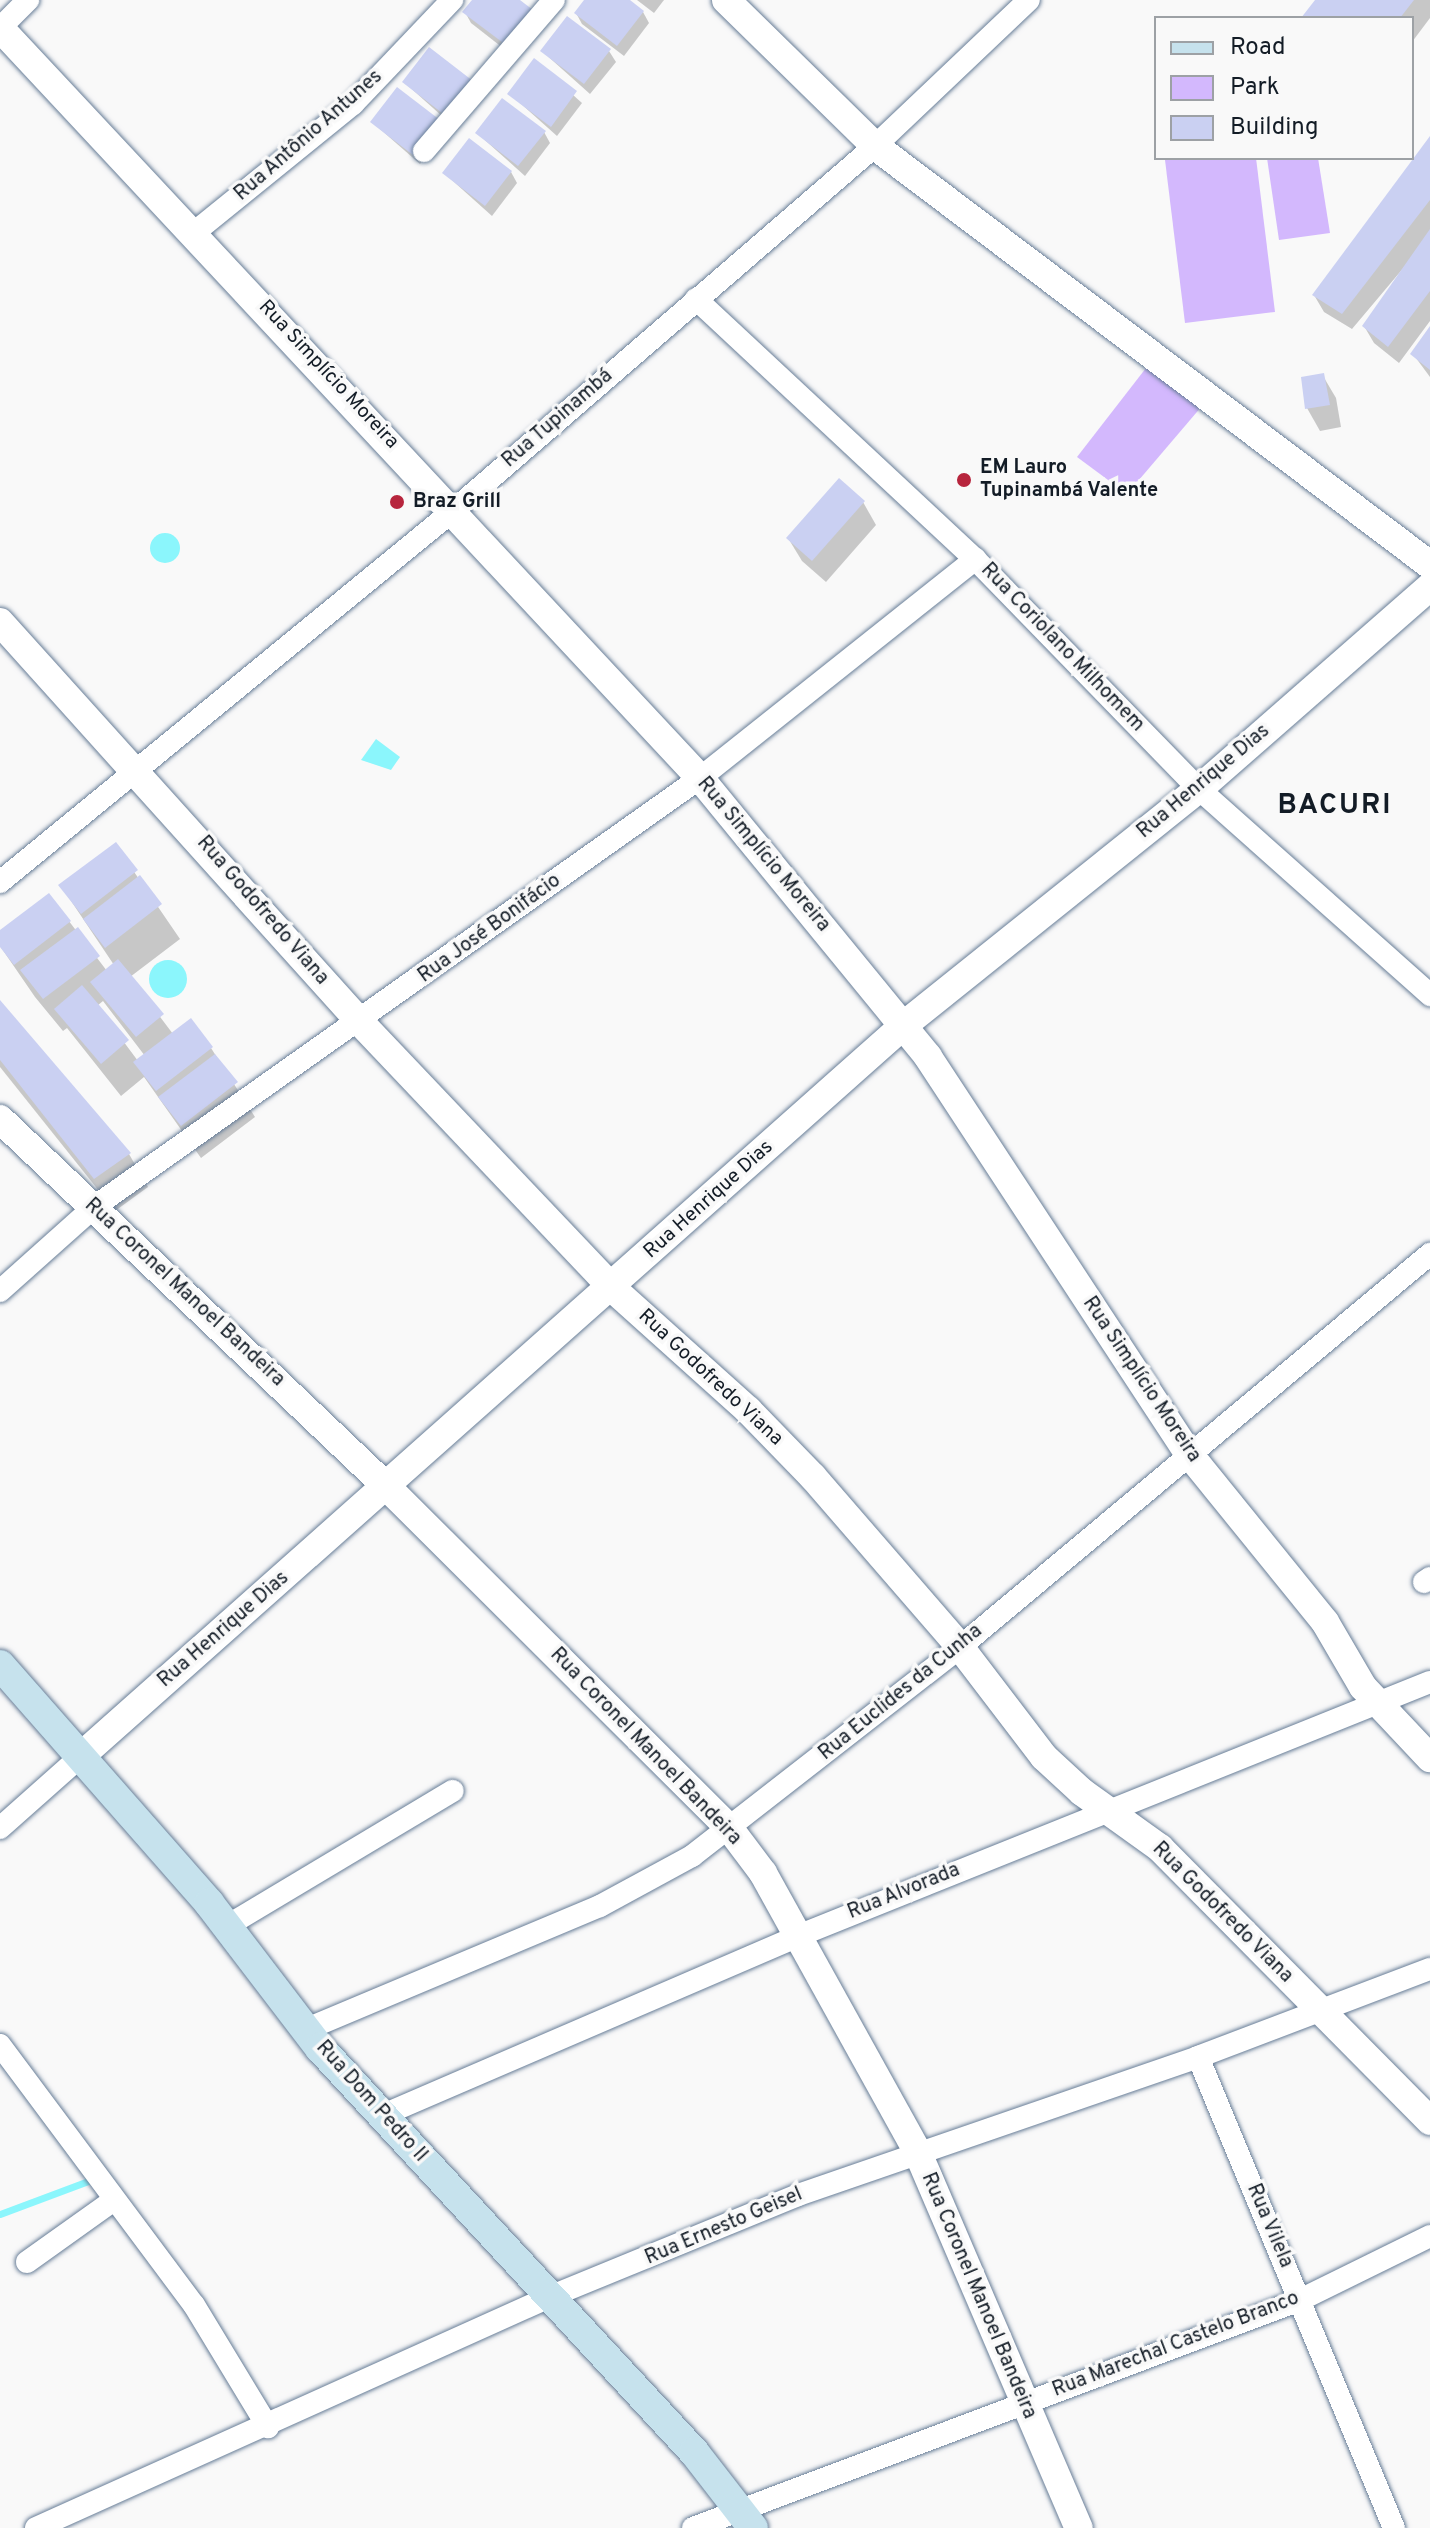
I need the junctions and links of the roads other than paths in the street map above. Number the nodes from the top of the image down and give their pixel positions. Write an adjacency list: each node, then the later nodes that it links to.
1 (28, 0): 6 (street)
2 (452, 0): 9 (street, Rua Antônio Antunes)
3 (554, 0): 8 (street)
4 (726, 0): 7 (street)
5 (1029, 0): 7 (street, Rua Tupinambá)
6 (0, 28): 9 (street, Rua Simplício Moreira)
7 (875, 146): 10 (street, Rua Tupinambá); 13 (street)
8 (424, 151)
9 (195, 232): 11 (street, Rua Simplício Moreira)
10 (696, 299): 11 (street, Rua Tupinambá); 12 (street, Rua Coriolano Milhomem)
11 (454, 510): 16 (street, Rua Tupinambá); 17 (street, Rua Simplício Moreira)
12 (975, 559): 17 (street, Rua José Bonifácio); 18 (street, Rua Coriolano Milhomem)
13 (1430, 565)
14 (1430, 587): 18 (street, Rua Henrique Dias)
15 (0, 622): 16 (street, Rua Godofredo Viana)
16 (136, 768): 19 (street, Rua Tupinambá); 21 (street, Rua Godofredo Viana)
17 (700, 778): 21 (street, Rua José Bonifácio); 22 (street, Rua Simplício Moreira)
18 (1199, 789): 20 (street, Rua Coriolano Milhomem); 22 (street, Rua Henrique Dias)
19 (0, 882)
20 (1430, 995)
21 (360, 1022): 24 (street, Rua José Bonifácio); 26 (street, Rua Godofredo Viana)
22 (904, 1025): 26 (street, Rua Henrique Dias); 28 (street, Rua Simplício Moreira)
23 (0, 1119): 24 (street, Rua Coronel Manoel Bandeira)
24 (94, 1207): 27 (street, Rua José Bonifácio); 29 (street, Rua Coronel Manoel Bandeira)
25 (1430, 1254): 28 (street, Rua Euclides da Cunha)
26 (612, 1288): 29 (street, Rua Henrique Dias); 30 (street, Rua Godofredo Viana)
27 (0, 1291)
28 (1189, 1454): 30 (street, Rua Euclides da Cunha); 33 (street, Rua Simplício Moreira)
29 (387, 1487): 34 (street, Rua Henrique Dias); 39 (street, Rua Coronel Manoel Bandeira)
30 (960, 1647): 37 (street, Rua Godofredo Viana); 39 (street, Rua Euclides da Cunha)
31 (0, 1665): 34 (main road, Rua Dom Pedro II)
32 (1430, 1682): 33 (street, Rua Alvorada)
33 (1370, 1694): 35 (street, Rua Simplício Moreira); 37 (street, Rua Alvorada)
34 (81, 1756): 38 (street, Rua Henrique Dias); 40 (main road, Rua Dom Pedro II)
35 (1430, 1758)
36 (453, 1791): 40 (street)
37 (1106, 1810): 41 (street, Rua Alvorada); 43 (street, Rua Godofredo Viana)
38 (0, 1828)
39 (730, 1829): 41 (street, Rua Coronel Manoel Bandeira); 44 (street, Rua Euclides da Cunha)
40 (227, 1926): 44 (main road, Rua Dom Pedro II)
41 (794, 1927): 47 (street, Rua Alvorada); 49 (street, Rua Coronel Manoel Bandeira)
42 (1430, 1969): 43 (street, Rua Ernesto Geisel)
43 (1320, 2013): 46 (street, Rua Ernesto Geisel); 48 (street, Rua Godofredo Viana)
44 (314, 2039): 47 (main road, Rua Dom Pedro II)
45 (0, 2045): 50 (street)
46 (1198, 2057): 49 (street, Rua Ernesto Geisel); 54 (street, Rua Vilela)
47 (374, 2107): 53 (main road, Rua Dom Pedro II)
48 (1430, 2121)
49 (918, 2153): 53 (street, Rua Ernesto Geisel); 55 (street, Rua Coronel Manoel Bandeira)
50 (114, 2200): 52 (street); 56 (street)
51 (1430, 2236): 54 (street, Rua Marechal Castelo Branco)
52 (27, 2262)
53 (547, 2298): 56 (street, Rua Ernesto Geisel); 57 (main road, Rua Dom Pedro II)
54 (1300, 2300): 55 (street, Rua Marechal Castelo Branco); 61 (street, Rua Vilela)
55 (1022, 2403): 57 (street, Rua Marechal Castelo Branco); 60 (street, Rua Coronel Manoel Bandeira)
56 (268, 2427): 58 (street, Rua Ernesto Geisel)
57 (747, 2518): 59 (street, Rua Marechal Castelo Branco)
58 (36, 2528)
59 (693, 2528)
60 (1079, 2528)
61 (1394, 2528)

